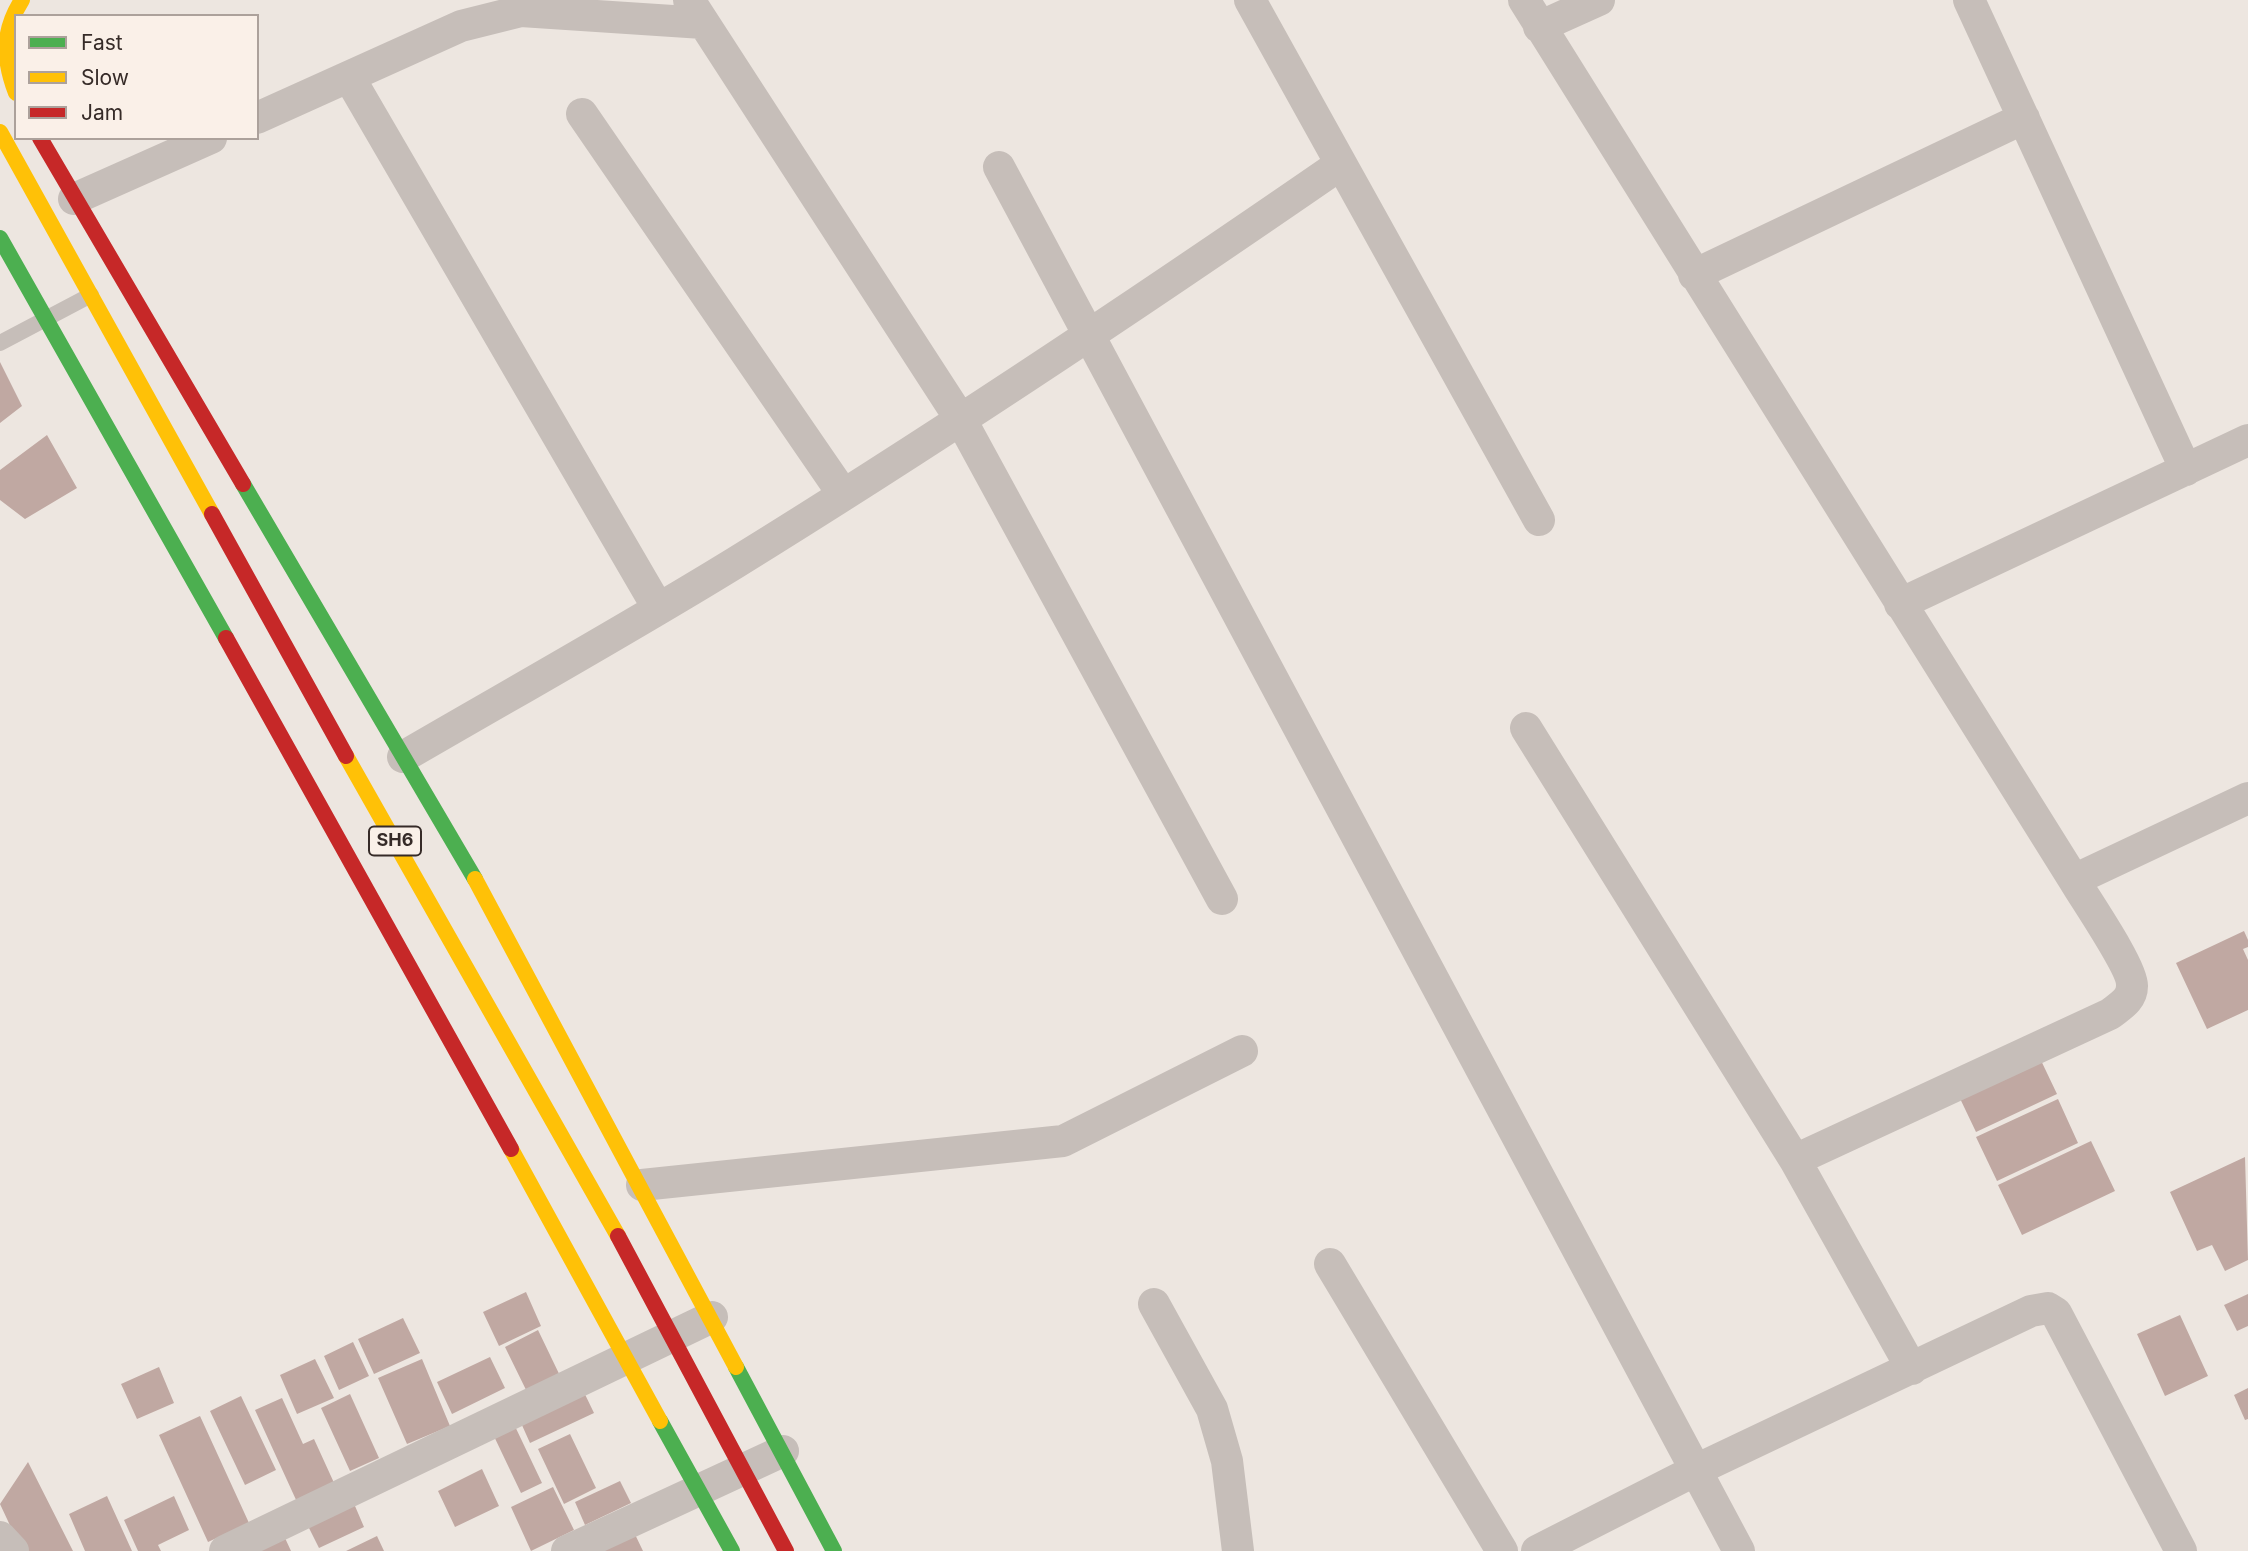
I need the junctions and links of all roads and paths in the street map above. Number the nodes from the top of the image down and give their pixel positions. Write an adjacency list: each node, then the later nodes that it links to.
1 (22, 0): 8 (main road)
2 (1250, 0): 15 (street)
3 (1599, 0): 6 (street)
4 (1969, 0): 11 (street)
5 (696, 11): 7 (street); 23 (street)
6 (1532, 13): 19 (street)
7 (349, 77): 10 (street); 29 (street)
8 (14, 88)
9 (582, 114): 26 (street)
10 (259, 117)
11 (2024, 118): 19 (street); 25 (street)
12 (0, 132): 49 (main road, SH6)
13 (41, 140): 17 (main road)
14 (207, 140): 17 (street)
15 (1341, 164): 21 (street); 27 (street)
16 (999, 167): 21 (street)
17 (74, 199): 20 (main road)
18 (0, 238): 48 (main road, SH6)
19 (1694, 275): 28 (street)
20 (121, 279): 22 (lane); 31 (main road)
21 (1090, 338): 23 (street); 43 (street)
22 (0, 343)
23 (961, 420): 26 (street); 34 (street)
24 (2248, 440): 25 (street)
25 (2186, 470): 28 (street)
26 (843, 494): 29 (street)
27 (1539, 520)
28 (1900, 604): 33 (street)
29 (658, 608): 31 (street)
30 (1526, 728): 36 (street)
31 (403, 757): 37 (main road)
32 (2248, 798): 33 (street)
33 (2074, 880): 36 (street)
34 (1222, 899)
35 (1242, 1051): 37 (street)
36 (1795, 1160): 41 (street)
37 (642, 1185): 40 (main road)
38 (1329, 1264): 52 (street)
39 (1153, 1304): 51 (street)
40 (712, 1317): 42 (main road); 46 (street)
41 (1912, 1369): 43 (street); 55 (street)
42 (783, 1451): 47 (street); 50 (main road)
43 (1696, 1470): 53 (street); 54 (street)
44 (0, 1537): 45 (street)
45 (13, 1551)
46 (225, 1551)
47 (567, 1551)
48 (732, 1551)
49 (786, 1551)
50 (834, 1551)
51 (1238, 1551)
52 (1502, 1551)
53 (1537, 1551)
54 (1740, 1551)
55 (2180, 1551)

